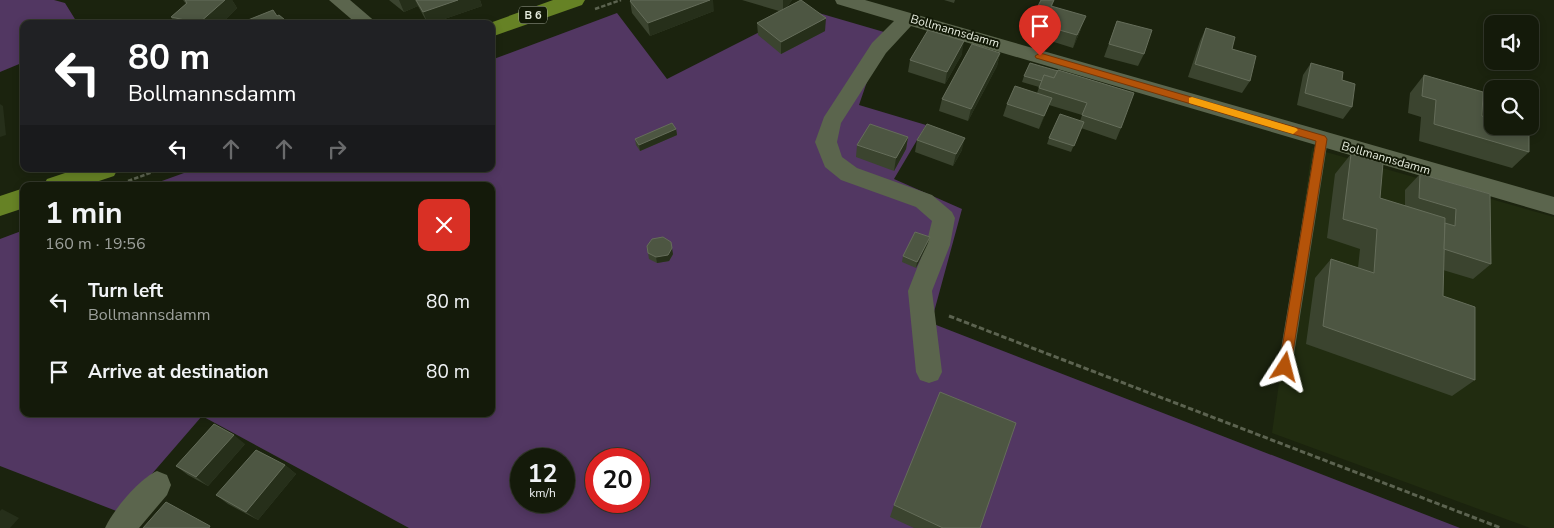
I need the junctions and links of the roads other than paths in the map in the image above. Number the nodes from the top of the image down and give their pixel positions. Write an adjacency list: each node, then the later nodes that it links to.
1 (338, 0): 5 (street)
2 (574, 0): 6 (main road, B 6)
3 (844, 0): 4 (street, Bollmannsdamm)
4 (908, 18): 7 (street, Bollmannsdamm); 14 (street)
5 (364, 20)
6 (495, 29)
7 (1322, 139): 12 (street, Bollmannsdamm); 13 (lane)
8 (113, 176): 9 (main road)
9 (79, 182)
10 (20, 199): 11 (main road)
11 (0, 206)
12 (1554, 206)
13 (1285, 367)
14 (929, 372)
15 (157, 485): 16 (street)
16 (120, 528)

